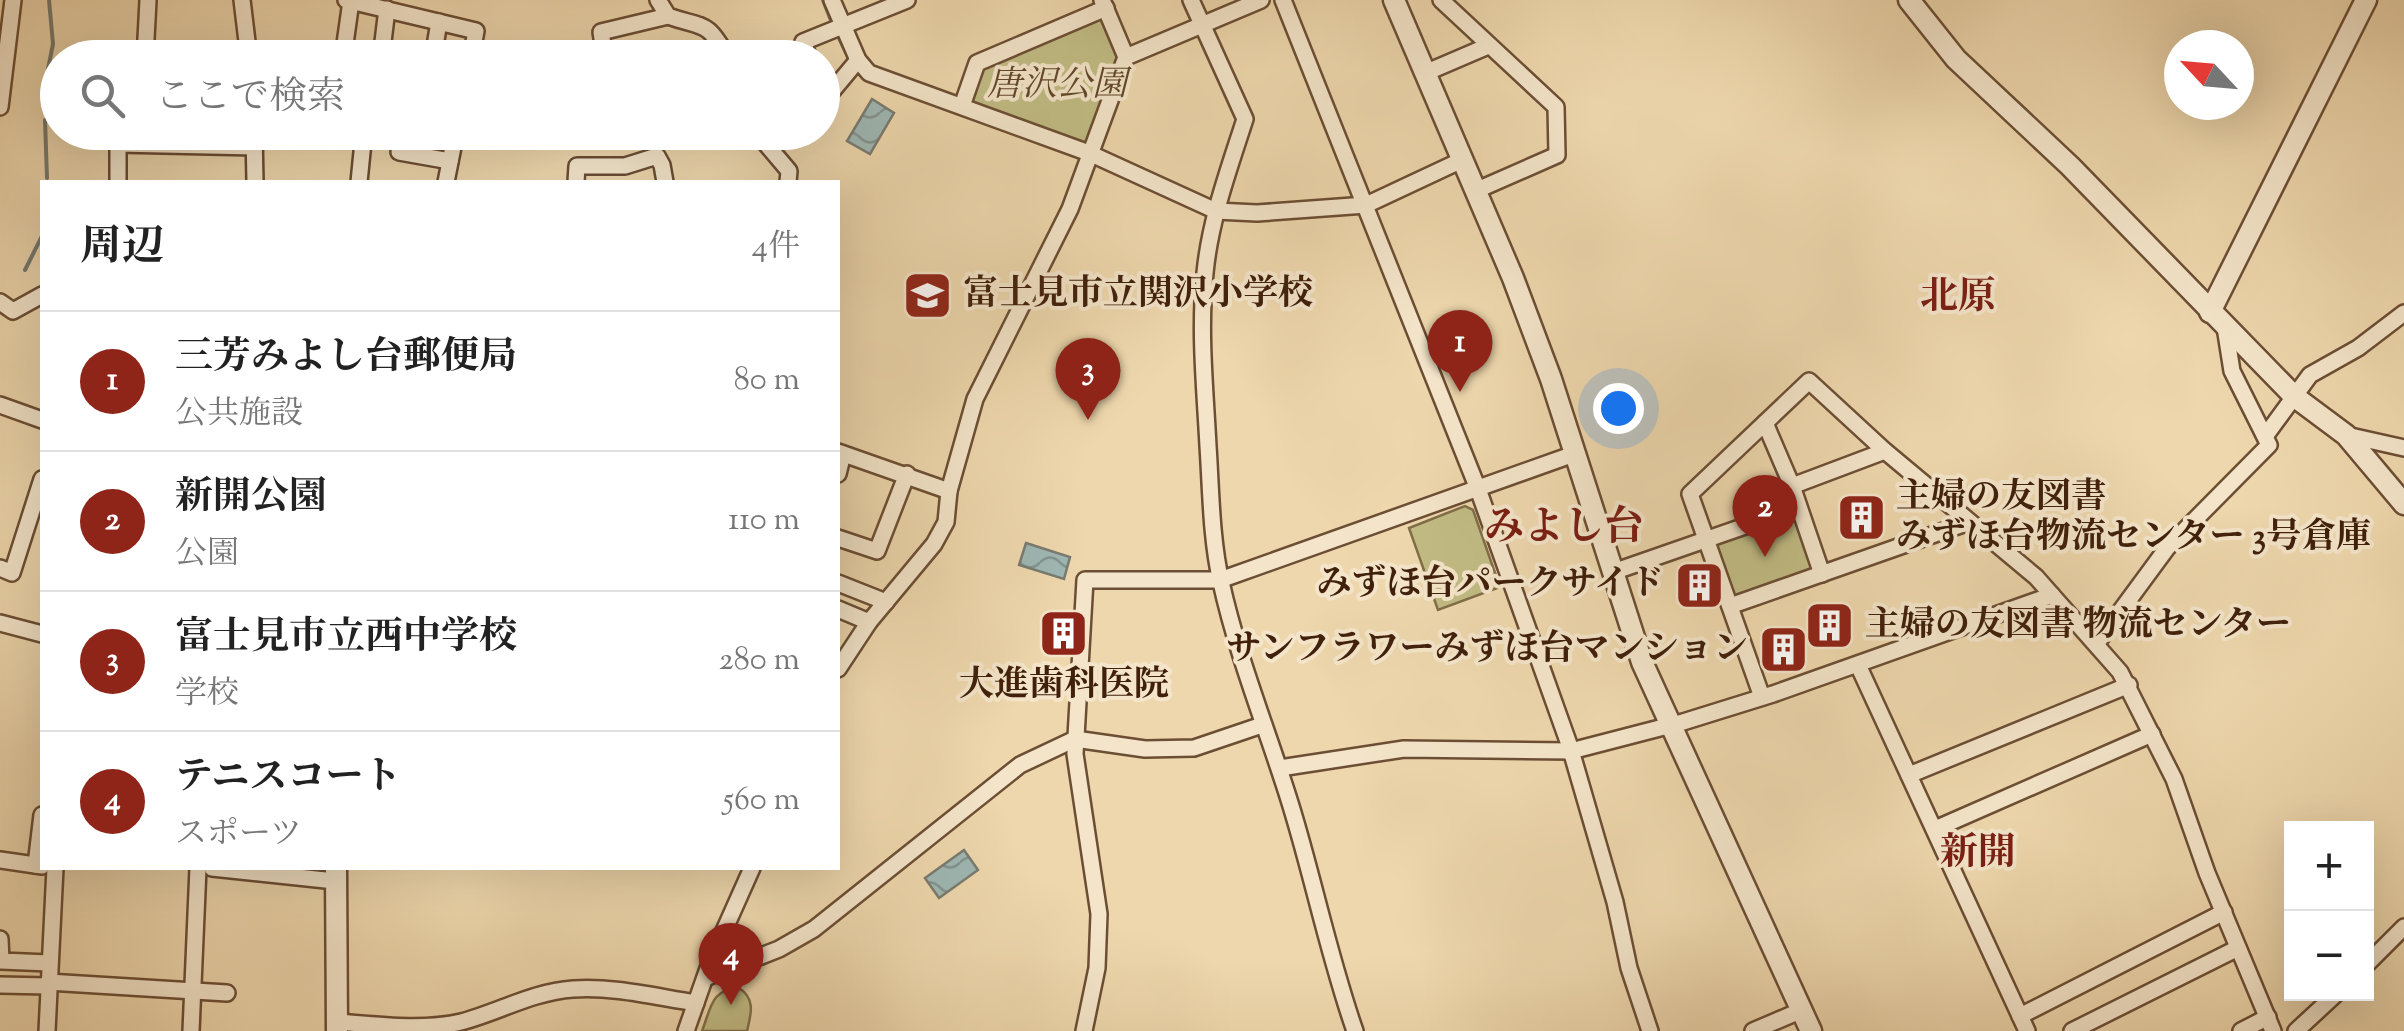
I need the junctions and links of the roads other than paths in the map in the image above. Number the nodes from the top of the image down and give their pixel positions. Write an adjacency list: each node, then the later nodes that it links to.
1 (13, 0): 20 (street)
2 (148, 0): 22 (street)
3 (242, 0): 23 (street)
4 (658, 0): 17 (street)
5 (832, 0): 21 (street)
6 (908, 0): 21 (street)
7 (1191, 0): 19 (street)
8 (1262, 0): 19 (street)
9 (1283, 0): 55 (street)
10 (1394, 0): 34 (street)
11 (1441, 0): 31 (street)
12 (1909, 0): 60 (street)
13 (2366, 0): 60 (street)
14 (348, 1): 16 (street); 24 (street)
15 (1104, 4): 32 (street); 36 (street)
16 (387, 9): 18 (street); 25 (street)
17 (668, 16): 28 (street); 29 (street)
18 (440, 22): 26 (street); 27 (street)
19 (1201, 25): 32 (street); 56 (street)
20 (5, 26): 37 (street)
21 (837, 28): 30 (street); 33 (street)
22 (146, 40)
23 (248, 40)
24 (345, 40)
25 (383, 40)
26 (436, 40)
27 (474, 40)
28 (603, 40)
29 (717, 40)
30 (809, 40)
31 (1488, 46): 34 (street); 54 (street)
32 (1126, 57): 44 (street)
33 (854, 64): 35 (street); 36 (street)
34 (1425, 73): 45 (street)
35 (840, 81)
36 (962, 106): 44 (street)
37 (0, 107)
38 (118, 150): 47 (street)
39 (254, 150): 48 (street)
40 (362, 150): 49 (street)
41 (409, 150): 46 (street)
42 (452, 150): 46 (street)
43 (771, 150): 53 (street)
44 (1089, 153): 56 (street); 75 (street)
45 (1462, 160): 54 (street); 55 (street)
46 (450, 161): 50 (street)
47 (118, 180)
48 (255, 180)
49 (359, 180)
50 (446, 180)
51 (576, 180): 52 (street)
52 (665, 180)
53 (788, 180)
54 (1475, 191): 70 (street)
55 (1366, 204): 56 (street); 74 (street)
56 (1216, 211): 84 (street)
57 (40, 296): 58 (street)
58 (0, 302)
59 (2404, 313): 61 (street)
60 (2217, 320): 61 (street); 65 (street)
61 (2294, 397): 65 (street); 66 (street)
62 (0, 404): 63 (street)
63 (40, 419)
64 (1765, 423): 68 (street); 73 (street); 80 (street)
65 (2266, 435): 93 (street)
66 (2346, 435): 67 (street); 76 (street)
67 (2404, 448)
68 (1885, 451): 73 (street); 78 (street)
69 (840, 453): 71 (street)
70 (1574, 454): 74 (street); 82 (street)
71 (907, 474): 75 (street); 79 (street)
72 (40, 485): 81 (street)
73 (1792, 486): 77 (street)
74 (1478, 489): 84 (street); 102 (street)
75 (949, 491): 87 (street)
76 (2404, 504)
77 (1797, 508): 80 (street); 83 (street)
78 (1968, 522): 83 (street); 86 (street)
79 (840, 539)
80 (1706, 541): 82 (street); 88 (street)
81 (0, 568)
82 (1613, 572): 98 (street)
83 (1822, 574): 88 (street)
84 (1220, 580): 99 (street); 101 (street)
85 (840, 584): 87 (street)
86 (2052, 595): 93 (street); 94 (street)
87 (886, 602): 90 (street)
88 (1730, 606): 97 (street)
89 (840, 610): 90 (street)
90 (869, 622): 95 (street)
91 (0, 623): 92 (street)
92 (40, 633)
93 (2097, 643): 96 (street)
94 (1858, 665): 97 (street); 104 (street)
95 (840, 666)
96 (2129, 685): 100 (street); 104 (street)
97 (1762, 697): 98 (street)
98 (1670, 724): 102 (street); 126 (street)
99 (1262, 725): 101 (street); 103 (street)
100 (2152, 734): 105 (street); 113 (street)
101 (1075, 739): 119 (street); 133 (street)
102 (1571, 751): 103 (street); 135 (street)
103 (1280, 768): 134 (street)
104 (1910, 775): 105 (street)
105 (1935, 830): 127 (street)
106 (0, 860): 107 (street)
107 (39, 865)
108 (54, 870): 118 (street)
109 (198, 870): 122 (street)
110 (253, 870): 112 (street)
111 (751, 870): 119 (street)
112 (335, 874): 129 (street)
113 (2224, 912): 116 (street); 127 (street)
114 (2404, 927): 117 (street)
115 (0, 939): 118 (street)
116 (2238, 948): 128 (street); 138 (street)
117 (2374, 957)
118 (49, 962): 120 (street)
119 (704, 978): 125 (street)
120 (48, 984): 121 (street); 122 (street); 130 (street)
121 (0, 985)
122 (192, 991): 123 (street); 131 (street)
123 (228, 993)
124 (2328, 1001): 140 (street)
125 (696, 1003): 129 (street); 132 (street)
126 (1802, 1010): 136 (street); 137 (street)
127 (2024, 1023)
128 (2270, 1024): 139 (street)
129 (337, 1026)
130 (46, 1031)
131 (191, 1031)
132 (686, 1031)
133 (1084, 1031)
134 (1355, 1031)
135 (1650, 1031)
136 (1753, 1031)
137 (1811, 1031)
138 (2072, 1031)
139 (2241, 1031)
140 (2296, 1031)

